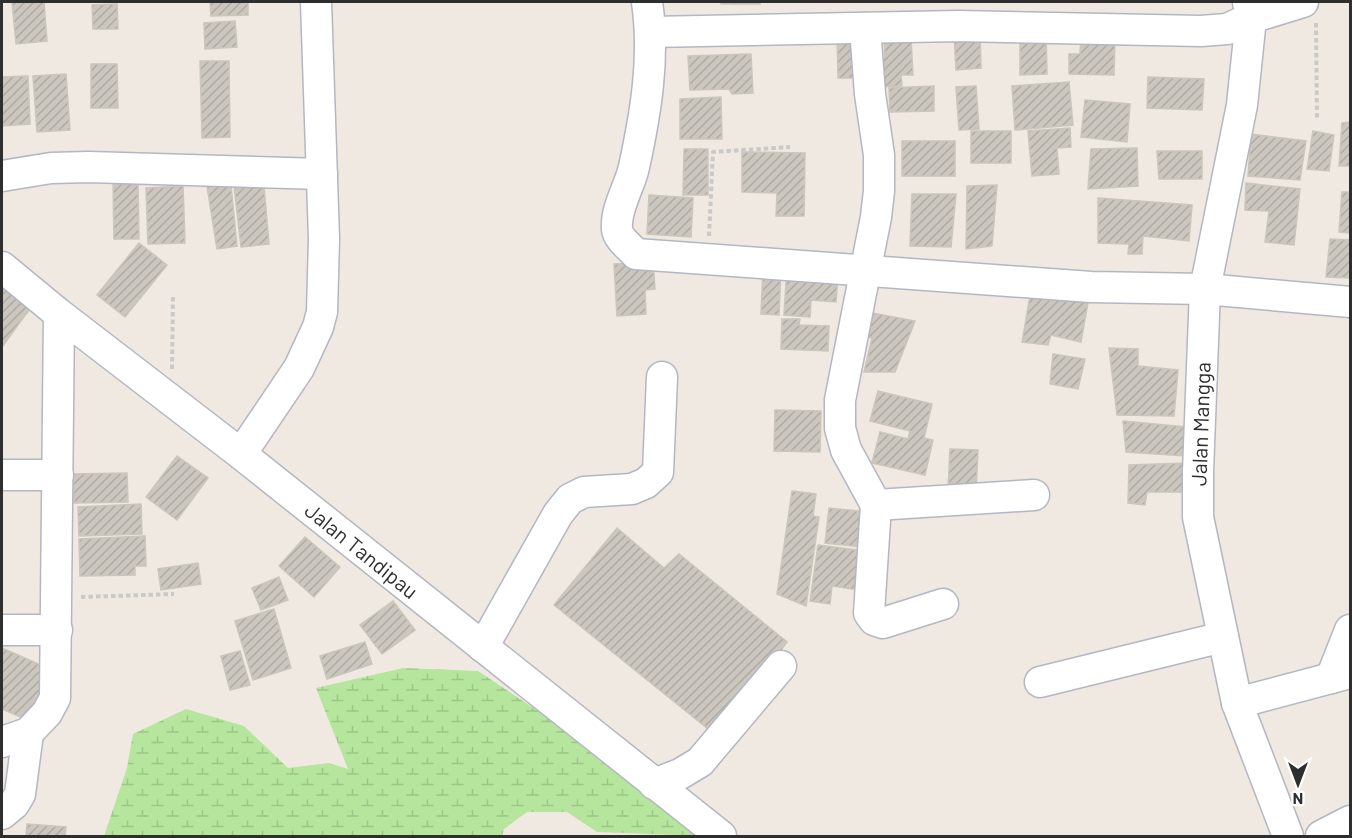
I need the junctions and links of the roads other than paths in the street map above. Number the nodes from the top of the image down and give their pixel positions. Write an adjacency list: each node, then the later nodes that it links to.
1 (316, 2): 7 (street)
2 (647, 2): 6 (street)
3 (1310, 7): 4 (street)
4 (1250, 10): 5 (street); 11 (street, Jalan Mangga)
5 (865, 28): 6 (street); 10 (street)
6 (651, 33): 10 (street)
7 (322, 174): 8 (street); 15 (street)
8 (2, 176)
9 (2, 267): 13 (street, Jalan Tandipau)
10 (866, 270): 11 (street); 19 (street)
11 (1206, 289): 12 (street); 24 (street, Jalan Mangga)
12 (1350, 302)
13 (59, 314): 15 (street, Jalan Tandipau); 17 (street)
14 (662, 377): 25 (street)
15 (240, 454): 25 (street, Jalan Tandipau)
16 (2, 475): 17 (street)
17 (58, 475): 22 (street)
18 (1034, 495): 19 (street)
19 (876, 504): 20 (street)
20 (943, 604)
21 (2, 630): 22 (street)
22 (57, 630): 30 (street)
23 (1350, 630): 27 (street)
24 (1223, 637): 28 (street); 29 (street, Jalan Mangga)
25 (483, 647): 31 (street, Jalan Tandipau)
26 (782, 666): 31 (street)
27 (1341, 675): 29 (street)
28 (1040, 682)
29 (1237, 703): 35 (street, Jalan Mangga)
30 (15, 738): 32 (street)
31 (654, 784): 34 (street, Jalan Tandipau)
32 (2, 814)
33 (1350, 821): 36 (street)
34 (721, 837)
35 (1288, 837)
36 (1321, 837)

